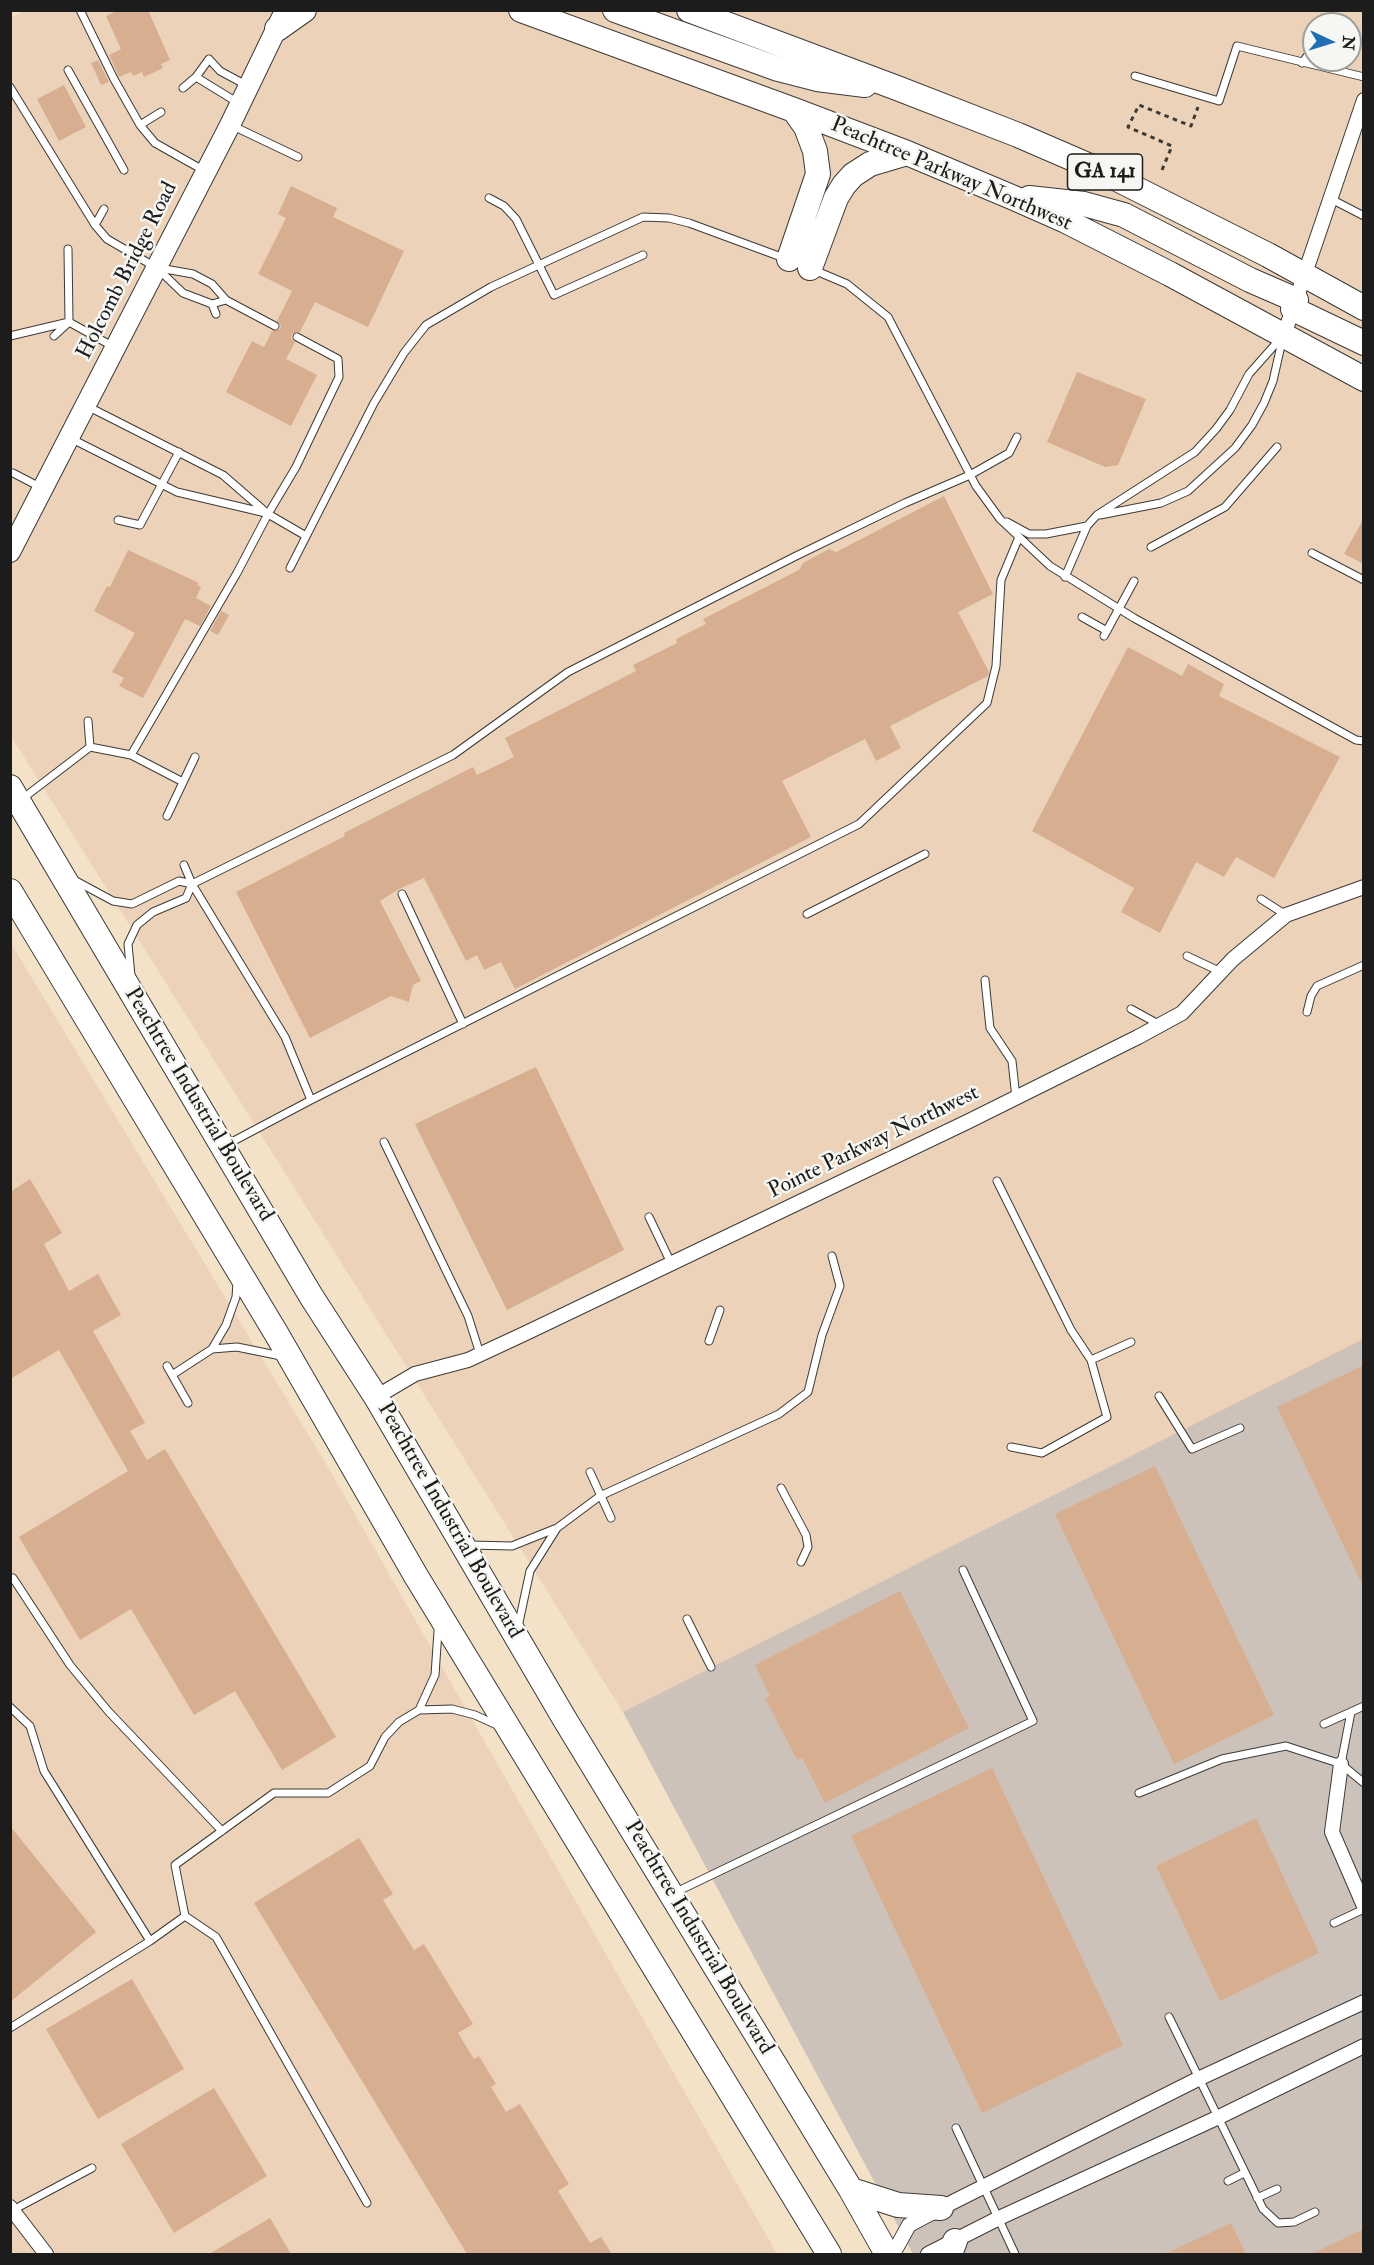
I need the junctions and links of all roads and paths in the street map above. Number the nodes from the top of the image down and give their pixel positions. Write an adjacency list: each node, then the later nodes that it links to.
1 (80, 10): 21 (lane)
2 (304, 10): 6 (highway)
3 (521, 10): 19 (highway, Peachtree Parkway Northwest / GA 141)
4 (615, 10): 15 (highway)
5 (689, 10): 15 (highway, GA 141)
6 (281, 20): 16 (main road, Holcomb Bridge Road)
7 (1302, 63): 17 (lane)
8 (68, 70): 25 (lane)
9 (1342, 72): 12 (lane)
10 (1135, 76): 17 (lane)
11 (196, 77): 14 (lane); 16 (lane); 16 (lane)
12 (1364, 77)
13 (10, 87): 33 (lane)
14 (183, 87)
15 (897, 88): 39 (highway, GA 141)
16 (245, 96): 22 (main road, Holcomb Bridge Road)
17 (1201, 97): 26 (path)
18 (1364, 100): 30 (street)
19 (794, 110): 23 (highway, Peachtree Parkway Northwest / GA 141); 37 (highway)
20 (161, 112): 21 (lane)
21 (141, 125): 27 (lane)
22 (230, 125): 24 (lane); 27 (main road, Holcomb Bridge Road)
23 (907, 153): 29 (highway, Peachtree Parkway Northwest / GA 141); 37 (highway)
24 (298, 157)
25 (124, 170)
26 (1162, 170)
27 (206, 172): 38 (main road, Holcomb Bridge Road)
28 (489, 198): 36 (lane)
29 (1014, 198): 42 (highway); 47 (highway, Peachtree Parkway Northwest / GA 141)
30 (1331, 199): 32 (lane); 39 (street)
31 (104, 209): 33 (lane)
32 (1364, 216)
33 (95, 225): 38 (lane)
34 (68, 249): 45 (lane)
35 (643, 255): 36 (lane)
36 (538, 263): 37 (lane); 68 (lane)
37 (799, 264): 60 (lane)
38 (157, 268): 40 (lane); 41 (lane); 52 (main road, Holcomb Bridge Road)
39 (1305, 275): 42 (street); 43 (highway, GA 141)
40 (226, 300): 41 (lane); 46 (lane)
41 (212, 304): 44 (lane)
42 (1294, 304): 47 (street); 51 (highway)
43 (1364, 308)
44 (216, 314)
45 (69, 322): 48 (lane); 49 (lane); 52 (lane)
46 (275, 326)
47 (1284, 335): 53 (highway, Peachtree Parkway Northwest / GA 141); 64 (lane); 64 (lane)
48 (10, 336)
49 (54, 336)
50 (297, 337): 63 (lane)
51 (1364, 343)
52 (116, 348): 54 (main road, Holcomb Bridge Road)
53 (1364, 379)
54 (86, 406): 56 (main road, Holcomb Bridge Road); 58 (lane)
55 (1017, 437): 60 (lane)
56 (69, 438): 61 (lane); 62 (main road, Holcomb Bridge Road)
57 (1277, 447): 70 (lane)
58 (179, 452): 61 (lane); 63 (lane)
59 (13, 473): 62 (lane)
60 (970, 475): 65 (lane); 90 (lane)
61 (162, 484): 63 (lane); 66 (lane)
62 (44, 489): 71 (main road, Holcomb Bridge Road)
63 (268, 514): 68 (lane); 82 (lane)
64 (1097, 515): 67 (lane)
65 (1000, 519): 67 (lane); 69 (lane)
66 (118, 520)
67 (1088, 526): 74 (lane)
68 (306, 536): 73 (lane)
69 (1019, 537): 74 (lane); 104 (lane)
70 (1150, 547)
71 (10, 552)
72 (1312, 553): 75 (lane)
73 (290, 567)
74 (1065, 577): 77 (lane)
75 (1364, 580)
76 (1134, 581): 77 (lane)
77 (1120, 609): 78 (lane); 80 (lane)
78 (1082, 617)
79 (88, 721): 81 (lane)
80 (1364, 741)
81 (90, 747): 82 (lane); 85 (lane)
82 (131, 755): 84 (lane)
83 (195, 757): 84 (lane)
84 (183, 782): 86 (lane)
85 (15, 794): 89 (highway, Peachtree Industrial Boulevard)
86 (167, 816)
87 (925, 855): 95 (lane)
88 (184, 865): 90 (lane)
89 (59, 870): 90 (lane); 101 (highway, Peachtree Industrial Boulevard)
90 (192, 884): 101 (lane); 107 (lane)
91 (1364, 887): 96 (street, Pointe Parkway Northwest)
92 (10, 891): 114 (highway)
93 (402, 894): 104 (lane)
94 (1261, 899): 96 (lane)
95 (807, 914)
96 (1286, 915): 99 (street, Pointe Parkway Northwest)
97 (1187, 956): 99 (lane)
98 (1364, 965): 103 (lane)
99 (1221, 972): 105 (street, Pointe Parkway Northwest)
100 (985, 980): 106 (lane)
101 (132, 993): 109 (highway, Peachtree Industrial Boulevard)
102 (1131, 1009): 105 (lane)
103 (1307, 1012)
104 (463, 1024): 107 (lane)
105 (1160, 1025): 106 (street, Pointe Parkway Northwest)
106 (1016, 1098): 113 (street, Pointe Parkway Northwest)
107 (311, 1100): 109 (lane)
108 (384, 1142): 119 (lane)
109 (223, 1147): 125 (highway, Peachtree Industrial Boulevard)
110 (997, 1181): 121 (lane)
111 (649, 1217): 113 (lane)
112 (832, 1256): 131 (lane)
113 (671, 1263): 119 (street, Pointe Parkway Northwest)
114 (238, 1271): 118 (lane); 120 (highway)
115 (720, 1310): 116 (lane)
116 (710, 1341)
117 (1131, 1342): 121 (lane)
118 (212, 1349): 120 (lane); 123 (lane)
119 (480, 1354): 125 (street, Pointe Parkway Northwest)
120 (290, 1359): 138 (highway)
121 (1091, 1360): 128 (lane)
122 (167, 1366): 123 (lane)
123 (172, 1375): 126 (lane)
124 (1159, 1396): 127 (lane)
125 (376, 1397): 134 (highway, Peachtree Industrial Boulevard)
126 (188, 1403)
127 (1240, 1428)
128 (1011, 1447)
129 (590, 1472): 131 (lane)
130 (781, 1488): 135 (lane)
131 (600, 1496): 132 (lane); 133 (lane)
132 (611, 1518)
133 (557, 1528): 134 (lane); 140 (lane)
134 (463, 1545): 140 (highway, Peachtree Industrial Boulevard)
135 (801, 1562)
136 (963, 1570): 152 (lane)
137 (13, 1578): 151 (lane)
138 (432, 1602): 144 (lane); 147 (highway)
139 (687, 1619): 141 (lane)
140 (516, 1636): 152 (highway, Peachtree Industrial Boulevard)
141 (711, 1667)
142 (1364, 1706): 145 (lane)
143 (10, 1707): 156 (lane)
144 (419, 1710): 147 (lane); 151 (lane)
145 (1351, 1712): 146 (lane); 148 (lane)
146 (1324, 1724)
147 (512, 1732): 178 (highway)
148 (1341, 1764): 149 (lane); 150 (lane); 153 (street)
149 (1364, 1783)
150 (1139, 1793)
151 (222, 1831): 154 (lane)
152 (671, 1894): 169 (highway, Peachtree Industrial Boulevard)
153 (1364, 1908): 155 (lane)
154 (185, 1916): 156 (lane); 171 (lane)
155 (1334, 1923)
156 (150, 1941): 159 (lane)
157 (1364, 2002): 161 (street)
158 (1169, 2017): 161 (lane)
159 (10, 2028)
160 (1364, 2046): 162 (street)
161 (1198, 2079): 162 (lane); 167 (street)
162 (1219, 2116): 165 (lane); 175 (street)
163 (956, 2128): 167 (lane)
164 (92, 2168): 172 (lane)
165 (1244, 2173): 166 (lane); 170 (lane)
166 (1228, 2181)
167 (984, 2187): 173 (street); 175 (lane)
168 (1277, 2189): 170 (lane)
169 (851, 2190): 173 (highway); 179 (highway, Peachtree Industrial Boulevard)
170 (1257, 2198): 174 (lane)
171 (367, 2203)
172 (11, 2208): 177 (street)
173 (940, 2208): 180 (street)
174 (1315, 2212)
175 (999, 2218): 176 (street); 182 (lane)
176 (953, 2248): 181 (street)
177 (43, 2253)
178 (829, 2254)
179 (887, 2254)
180 (893, 2254)
181 (928, 2254)
182 (1016, 2254)

